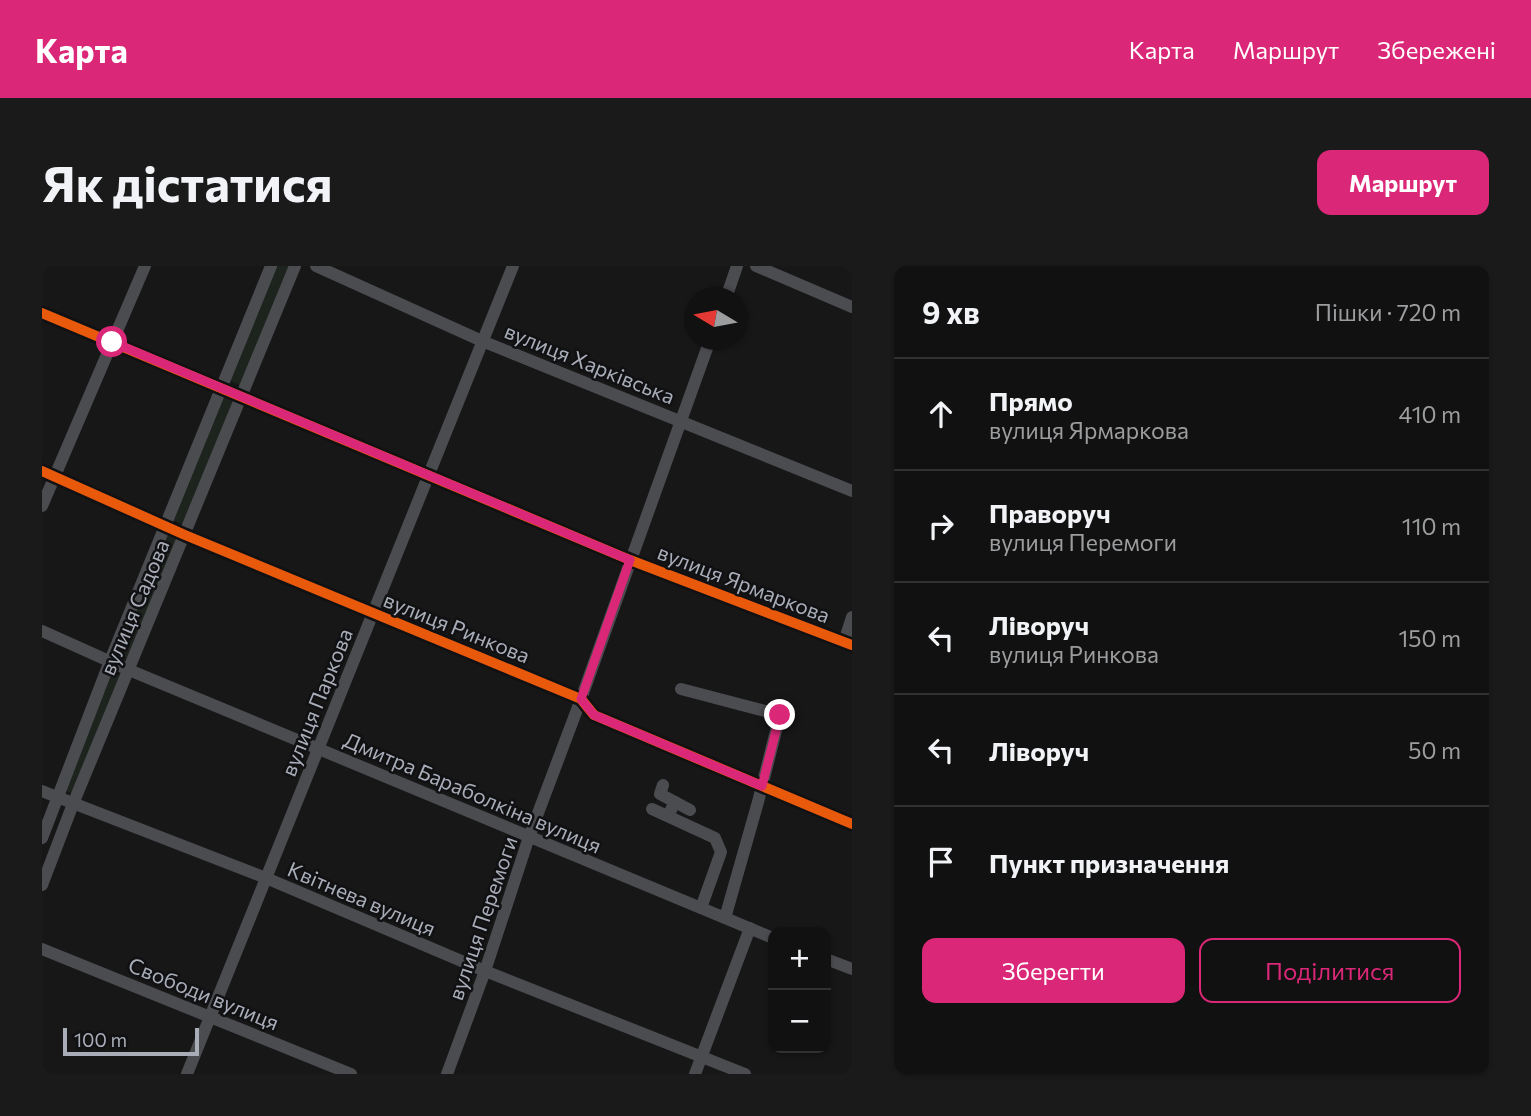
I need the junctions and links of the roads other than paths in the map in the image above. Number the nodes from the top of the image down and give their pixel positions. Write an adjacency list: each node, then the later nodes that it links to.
1 (145, 266): 12 (street)
2 (271, 266): 14 (street, вулиця Садова)
3 (295, 266): 15 (street, вулиця Садова)
4 (316, 266): 11 (street, вулиця Харківська)
5 (513, 266): 11 (street, вулиця Паркова)
6 (737, 266): 8 (street)
7 (756, 266): 9 (street)
8 (730, 287)
9 (852, 307)
10 (42, 313): 12 (street, вулиця Ярмаркова)
11 (482, 341): 16 (street, вулиця Харківська); 18 (street, вулиця Паркова)
12 (112, 342): 14 (street, вулиця Ярмаркова); 19 (street)
13 (706, 350): 16 (street, вулиця Перемоги)
14 (221, 388): 15 (street, вулиця Ярмаркова); 22 (street, вулиця Садова)
15 (241, 396): 18 (street, вулиця Ярмаркова); 23 (street, вулиця Садова)
16 (680, 420): 20 (street, вулиця Харківська); 24 (street, вулиця Перемоги)
17 (42, 471): 19 (street, вулиця Ринкова)
18 (428, 476): 24 (street, вулиця Ярмаркова); 25 (street, вулиця Паркова)
19 (55, 477): 21 (street); 22 (street, вулиця Ринкова)
20 (852, 491)
21 (42, 506)
22 (165, 527): 23 (street, вулиця Ринкова); 29 (street, вулиця Садова)
23 (185, 536): 25 (street, вулиця Ринкова); 30 (street, вулиця Садова)
24 (630, 560): 28 (street, вулиця Ярмаркова); 32 (street, вулиця Перемоги)
25 (373, 613): 32 (street, вулиця Ринкова); 33 (street, вулиця Паркова)
26 (852, 617): 28 (street)
27 (42, 631): 29 (street, Дмитра Бараболкіна вулиця)
28 (848, 644)
29 (110, 661): 30 (street, Дмитра Бараболкіна вулиця); 37 (street, вулиця Садова)
30 (129, 670): 33 (street, Дмитра Бараболкіна вулиця); 39 (street, вулиця Садова)
31 (681, 689): 35 (street)
32 (581, 699): 35 (street, вулиця Ринкова); 44 (street, вулиця Перемоги)
33 (318, 748): 44 (street, Дмитра Бараболкіна вулиця); 46 (street, вулиця Паркова)
34 (663, 785): 38 (street)
35 (762, 786): 43 (street, вулиця Ринкова); 49 (street)
36 (42, 791): 37 (street, Квітнева вулиця)
37 (57, 797): 39 (street, Квітнева вулиця); 45 (street, вулиця Садова)
38 (675, 802): 41 (street); 42 (street)
39 (74, 804): 46 (street, Квітнева вулиця); 47 (street, вулиця Садова)
40 (652, 809): 42 (street)
41 (691, 810)
42 (668, 816): 48 (street)
43 (852, 824)
44 (529, 837): 48 (street, Дмитра Бараболкіна вулиця); 55 (street, вулиця Перемоги)
45 (42, 838)
46 (266, 878): 55 (street, Квітнева вулиця); 56 (street, вулиця Паркова)
47 (42, 885)
48 (701, 908): 49 (street, Дмитра Бараболкіна вулиця)
49 (725, 918): 50 (street, Дмитра Бараболкіна вулиця)
50 (750, 928): 51 (street, Дмитра Бараболкіна вулиця); 57 (street)
51 (768, 935)
52 (42, 949): 56 (street, Свободи вулиця)
53 (831, 961): 54 (street)
54 (852, 969)
55 (485, 971): 57 (street, Квітнева вулиця); 60 (street, вулиця Перемоги)
56 (211, 1016): 58 (street, вулиця Паркова); 59 (street, Свободи вулиця)
57 (702, 1056): 61 (street); 62 (street, Квітнева вулиця)
58 (187, 1074)
59 (351, 1074)
60 (447, 1074)
61 (695, 1074)
62 (745, 1074)

